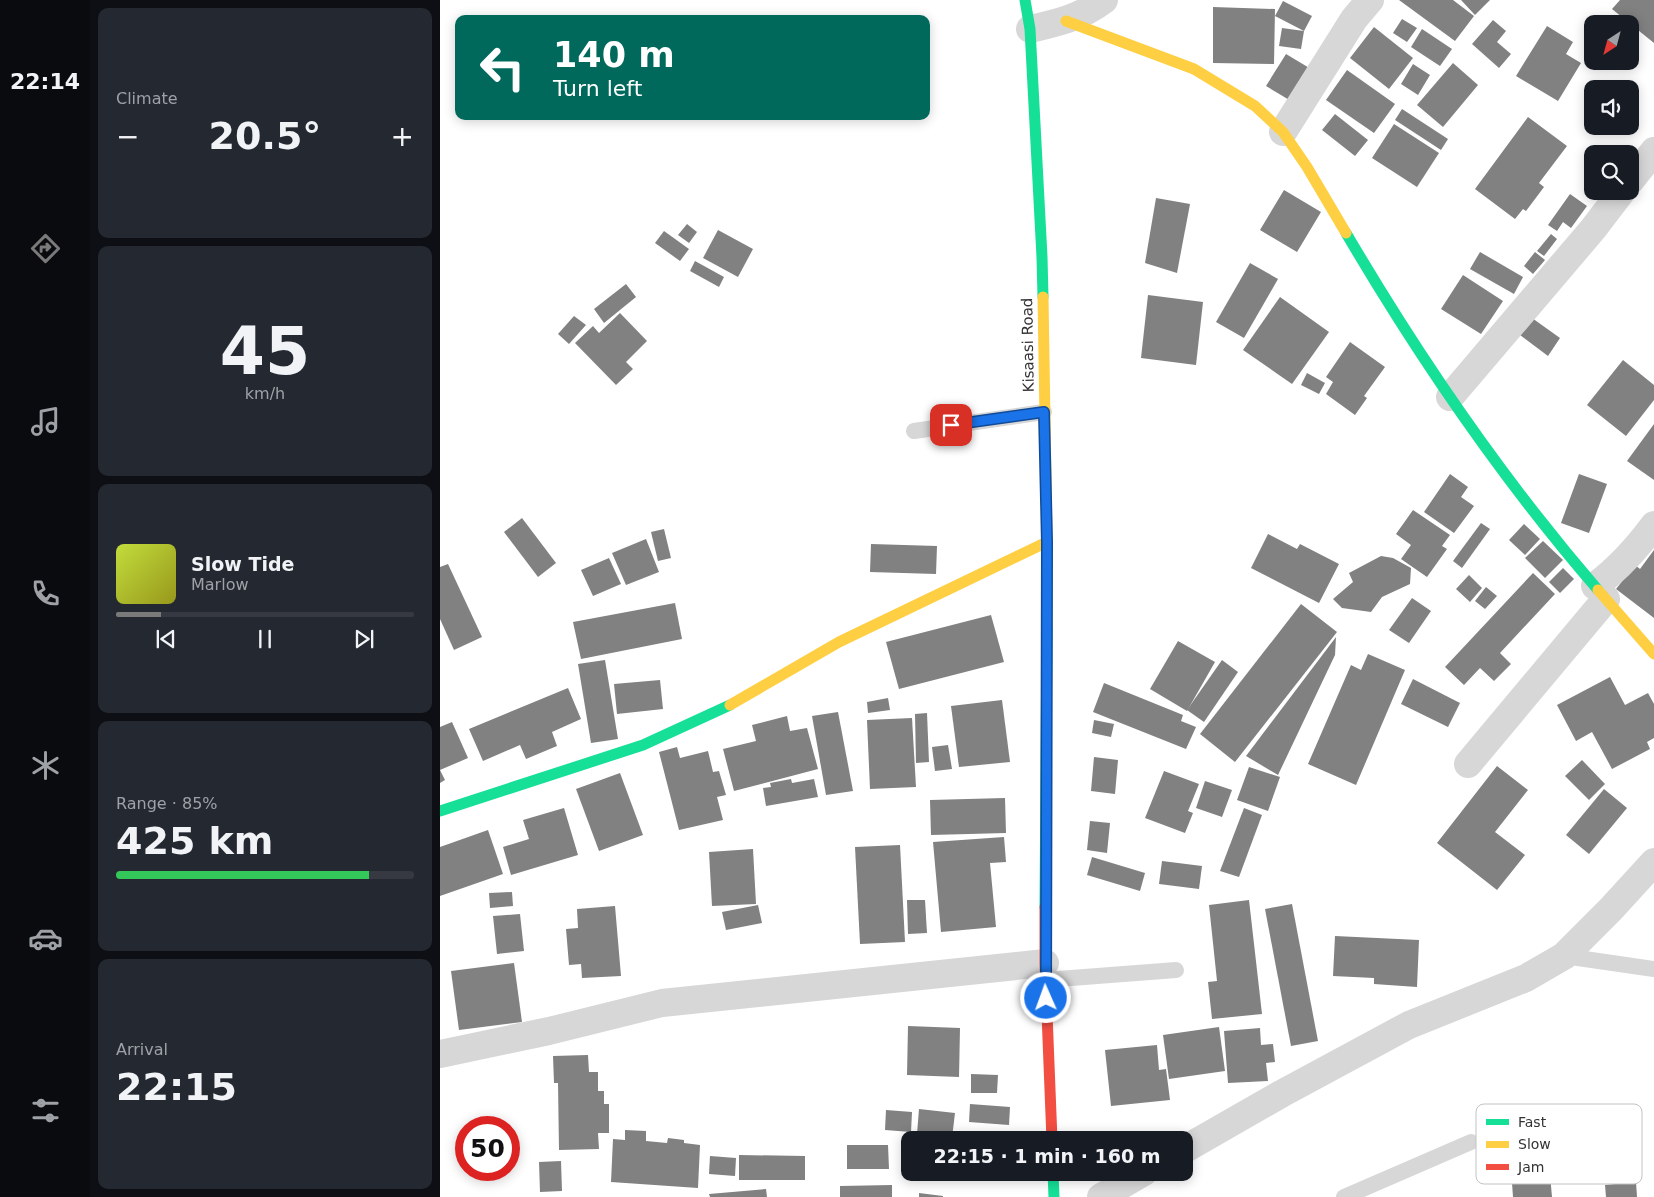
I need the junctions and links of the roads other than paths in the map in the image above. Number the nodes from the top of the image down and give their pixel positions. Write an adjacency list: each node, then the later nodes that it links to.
1 (1025, 0): 5 (street, Kisaasi Road)
2 (1104, 0): 4 (street)
3 (1370, 0): 6 (street)
4 (1066, 21): 5 (street); 6 (street)
5 (1030, 29): 11 (street, Kisaasi Road)
6 (1283, 132): 10 (street)
7 (1654, 151): 8 (street)
8 (1639, 170)
9 (1615, 200): 10 (street)
10 (1450, 397): 15 (street)
11 (1044, 412): 12 (lane); 14 (street, Kisaasi Road)
12 (914, 430)
13 (1654, 525): 15 (street)
14 (1047, 542): 18 (street); 23 (street, Kisaasi Road)
15 (1600, 592): 16 (street); 17 (street)
16 (1654, 654)
17 (1468, 764)
18 (440, 811)
19 (1654, 862): 20 (street)
20 (1564, 956): 21 (lane); 27 (street)
21 (1654, 969)
22 (1176, 970): 23 (lane)
23 (1045, 972): 24 (street); 25 (street, Kisaasi Road)
24 (440, 1054)
25 (1052, 1131)
26 (1471, 1142): 32 (lane)
27 (1193, 1144)
28 (1053, 1181): 30 (street)
29 (1129, 1181): 31 (street)
30 (1054, 1197)
31 (1101, 1197)
32 (1344, 1197)

